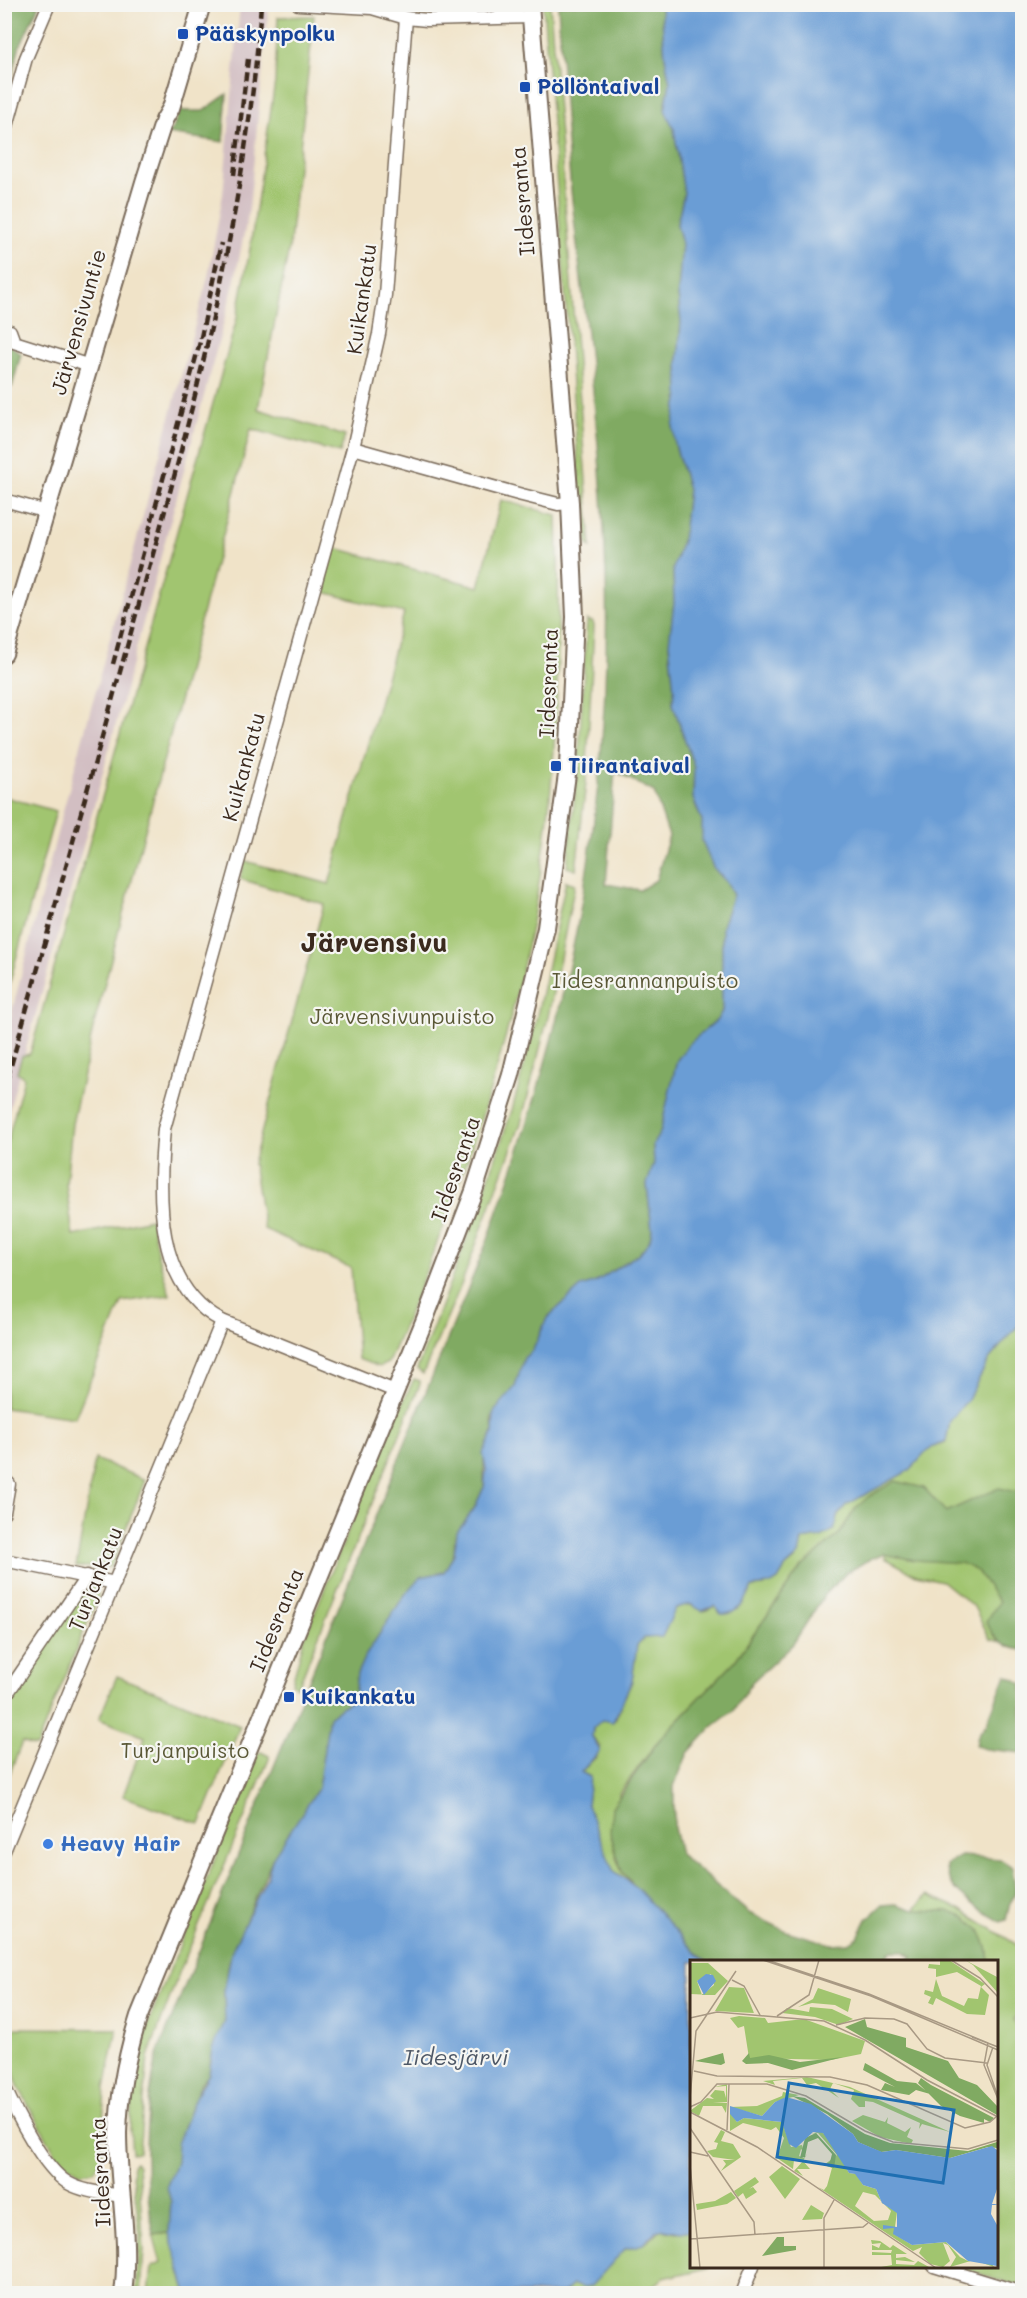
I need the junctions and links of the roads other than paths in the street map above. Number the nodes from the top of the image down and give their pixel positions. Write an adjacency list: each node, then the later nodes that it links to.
1 (49, 4): 6 (street)
2 (202, 4): 8 (main road, Järvensivuntie)
3 (298, 4): 5 (street)
4 (530, 11): 5 (street); 11 (main road, Iidesranta)
5 (406, 18): 9 (street, Kuikankatu)
6 (4, 137)
7 (10, 331): 8 (street)
8 (90, 366): 12 (main road, Järvensivuntie)
9 (353, 448): 11 (street); 14 (street, Kuikankatu)
10 (4, 500): 12 (street)
11 (570, 503): 15 (main road, Iidesranta)
12 (47, 512): 13 (main road, Järvensivuntie)
13 (4, 654)
14 (222, 1321): 15 (street, Kuikankatu); 20 (street, Turjankatu)
15 (395, 1391): 24 (main road, Iidesranta)
16 (9, 1484): 17 (street)
17 (4, 1512)
18 (4, 1560): 19 (street)
19 (87, 1576): 20 (street); 21 (street, Turjankatu)
20 (115, 1583): 22 (street, Turjankatu)
21 (4, 1698)
22 (4, 1851)
23 (4, 2086): 24 (street)
24 (122, 2196): 28 (main road, Iidesranta)
25 (752, 2268): 29 (street)
26 (941, 2268): 27 (street)
27 (1023, 2293)
28 (123, 2294)
29 (742, 2294)

